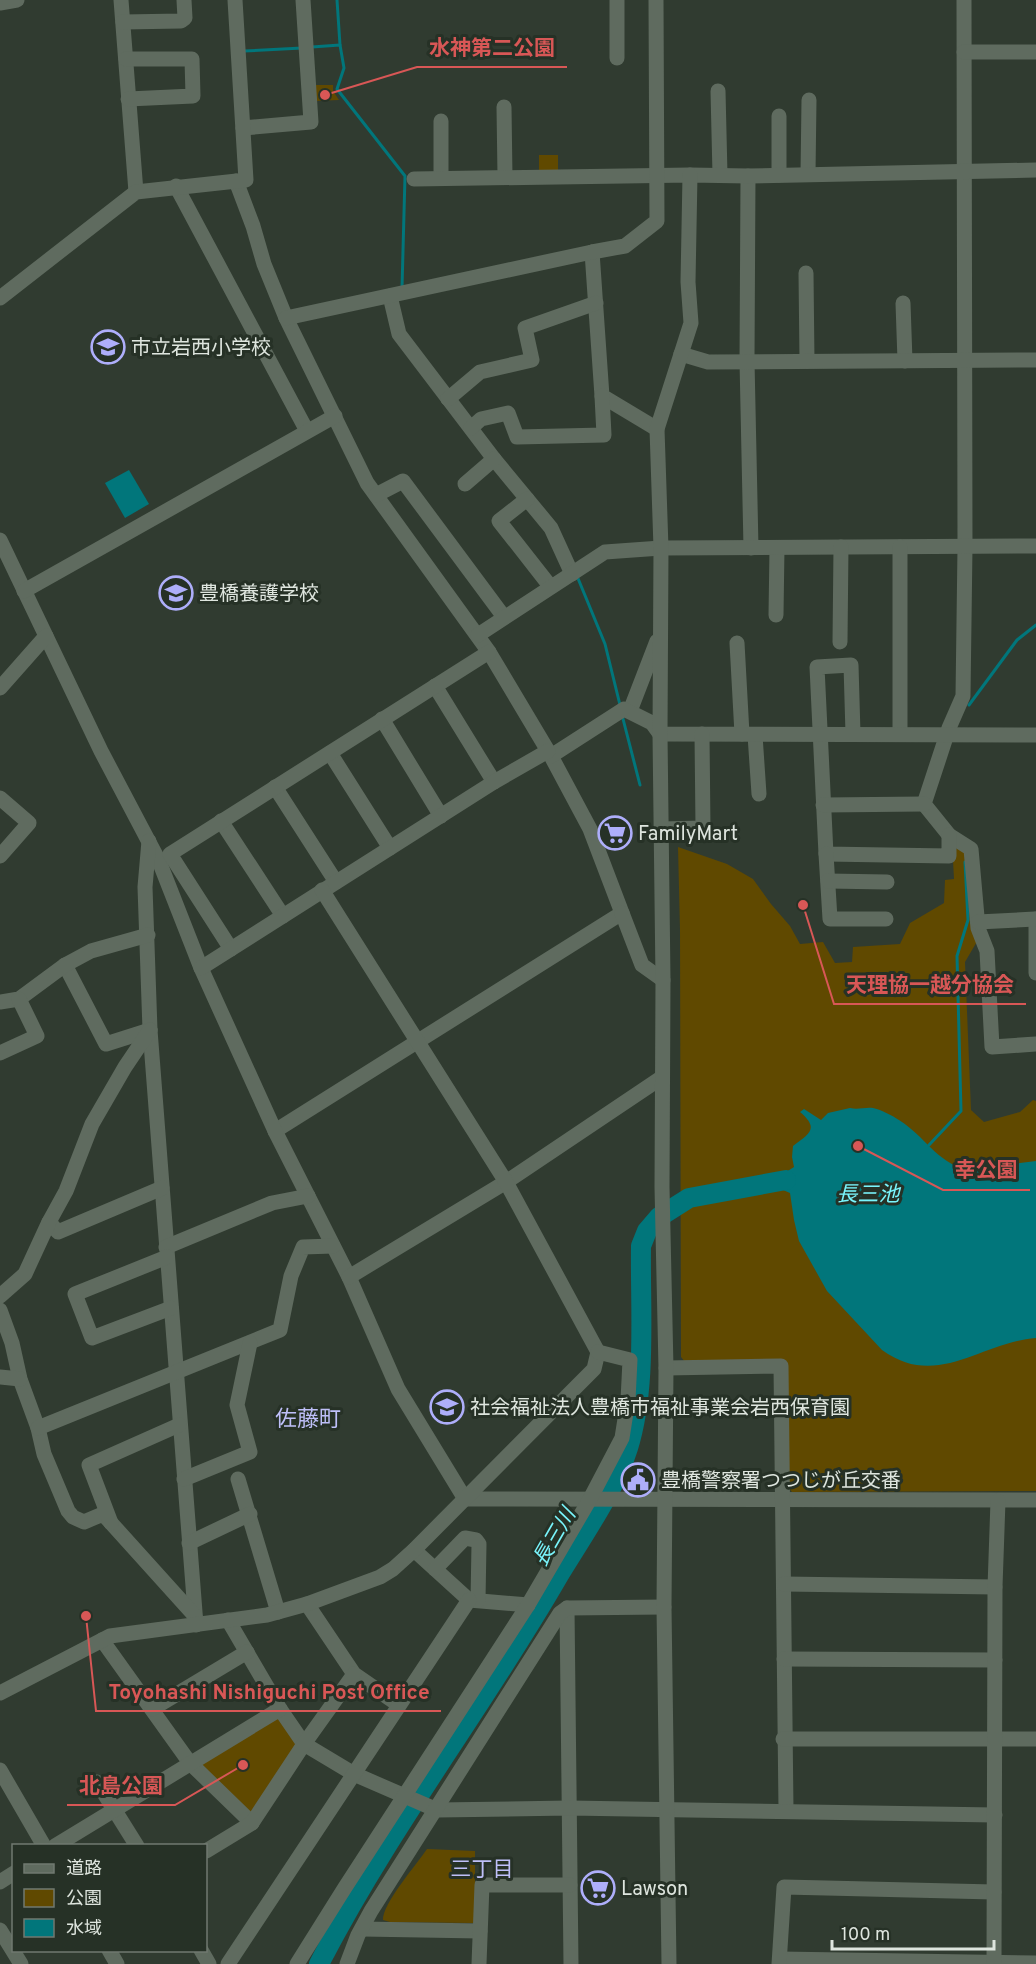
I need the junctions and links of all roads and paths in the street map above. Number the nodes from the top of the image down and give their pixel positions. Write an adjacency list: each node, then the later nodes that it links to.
1 (17, 0): 9 (street)
2 (121, 0): 10 (street)
3 (184, 0): 10 (street)
4 (235, 0): 21 (street)
5 (303, 0): 21 (street)
6 (616, 0): 13 (street)
7 (656, 0): 25 (street)
8 (964, 0): 11 (street)
9 (0, 3)
10 (123, 22): 14 (street)
11 (964, 52): 12 (street); 22 (street)
12 (1036, 52)
13 (617, 58)
14 (126, 59): 16 (street); 16 (street)
15 (718, 91): 27 (street)
16 (128, 99): 35 (street)
17 (810, 100): 24 (street)
18 (504, 106): 30 (street)
19 (779, 116): 28 (street)
20 (441, 121): 31 (street)
21 (243, 128): 33 (street)
22 (965, 170): 23 (street); 24 (street); 44 (street)
23 (1036, 170)
24 (808, 174): 28 (street)
25 (656, 175): 26 (street); 30 (street); 36 (street)
26 (690, 175): 27 (street); 43 (street)
27 (720, 175): 29 (street)
28 (779, 175): 29 (street)
29 (748, 176): 46 (street)
30 (505, 177): 31 (street)
31 (441, 178): 32 (street)
32 (414, 179)
33 (236, 181): 34 (street); 42 (street)
34 (176, 186): 35 (street); 54 (street)
35 (136, 192): 39 (street)
36 (592, 252): 38 (street); 40 (street)
37 (806, 273): 47 (street)
38 (390, 296): 42 (street); 50 (street)
39 (0, 298)
40 (596, 303): 49 (street); 50 (street)
41 (903, 303): 48 (street)
42 (286, 318): 51 (street)
43 (681, 354): 46 (street); 53 (street)
44 (964, 360): 45 (street); 48 (street); 63 (street)
45 (1036, 360)
46 (747, 361): 47 (street); 65 (street)
47 (807, 361): 48 (street)
48 (905, 361)
49 (602, 396): 52 (street); 53 (street)
50 (448, 399): 52 (street)
51 (335, 416): 54 (street); 57 (street)
52 (471, 428): 55 (street)
53 (657, 429): 64 (street)
54 (307, 431): 69 (street)
55 (495, 459): 56 (street); 58 (street)
56 (465, 484)
57 (376, 495): 71 (street); 72 (street)
58 (527, 499): 67 (street); 68 (street)
59 (0, 540): 69 (street)
60 (1036, 546): 63 (street)
61 (841, 547): 62 (street); 66 (street); 75 (street)
62 (900, 547): 63 (street); 86 (street)
63 (965, 547): 88 (street)
64 (661, 548): 65 (street); 67 (street); 74 (street)
65 (750, 548): 66 (street)
66 (777, 548): 70 (street)
67 (572, 574): 68 (street)
68 (550, 586): 71 (street)
69 (24, 591): 73 (street)
70 (776, 615)
71 (504, 617): 72 (street)
72 (478, 635): 77 (street)
73 (46, 636): 79 (street); 102 (street)
74 (660, 636): 80 (street); 82 (street)
75 (840, 642)
76 (737, 643): 84 (street)
77 (489, 652): 78 (street); 91 (street)
78 (435, 686): 81 (street); 92 (street)
79 (0, 688)
80 (630, 711): 82 (street); 91 (street)
81 (382, 719): 90 (street); 98 (street)
82 (660, 734): 83 (street); 100 (street)
83 (702, 734): 84 (street); 100 (street)
84 (748, 734): 87 (street); 94 (street)
85 (853, 734): 86 (street); 87 (street); 87 (street)
86 (900, 734): 88 (street)
87 (819, 735): 97 (street)
88 (947, 735): 89 (street); 96 (street)
89 (1036, 735)
90 (330, 753): 93 (street); 103 (street)
91 (549, 754): 92 (street); 110 (street)
92 (494, 782): 98 (street)
93 (275, 787): 99 (street); 107 (street)
94 (759, 794)
95 (0, 798): 105 (street)
96 (924, 804): 97 (street); 101 (street)
97 (823, 805): 104 (street)
98 (441, 816): 103 (street)
99 (221, 821): 111 (street); 116 (street)
100 (661, 829): 120 (street)
101 (948, 835): 104 (street); 114 (street)
102 (149, 841): 115 (street); 118 (street)
103 (390, 848): 107 (street)
104 (826, 854): 106 (street)
105 (0, 856)
106 (828, 881): 108 (street); 112 (street)
107 (336, 882): 109 (street)
108 (887, 882)
109 (322, 890): 111 (street); 125 (street)
110 (622, 913): 120 (street); 125 (street)
111 (283, 916): 116 (street)
112 (886, 919)
113 (1036, 919): 114 (street); 119 (street)
114 (978, 922): 126 (street)
115 (148, 935): 117 (street); 123 (street)
116 (231, 948): 118 (street)
117 (65, 964): 121 (street); 123 (street)
118 (201, 968): 130 (street)
119 (1036, 973)
120 (663, 980): 129 (street)
121 (19, 999): 122 (street); 128 (street)
122 (0, 1002)
123 (150, 1030): 132 (street); 134 (street)
124 (1036, 1030): 126 (street)
125 (419, 1041): 130 (street); 131 (street)
126 (1036, 1044): 127 (street)
127 (1036, 1052)
128 (0, 1053)
129 (661, 1078): 131 (street); 143 (street)
130 (274, 1131): 133 (street)
131 (506, 1182): 137 (street); 142 (street)
132 (162, 1188): 134 (street); 136 (street)
133 (308, 1196): 135 (street); 136 (street)
134 (49, 1222): 138 (street)
135 (333, 1246): 137 (street); 141 (street)
136 (166, 1252): 139 (street); 139 (street)
137 (350, 1277): 151 (street)
138 (0, 1296)
139 (171, 1308): 144 (street)
140 (0, 1310): 146 (street)
141 (250, 1343): 144 (street); 149 (street)
142 (598, 1352): 151 (street); 152 (street)
143 (666, 1368): 153 (street); 154 (street)
144 (175, 1373): 147 (street); 148 (street)
145 (0, 1377): 146 (street)
146 (20, 1379): 148 (street)
147 (179, 1425): 149 (street); 158 (street)
148 (38, 1428): 158 (street)
149 (184, 1479): 159 (street)
150 (238, 1479): 157 (street)
151 (465, 1499): 152 (street); 160 (street)
152 (590, 1499): 153 (street); 166 (street)
153 (665, 1500): 154 (street); 167 (street)
154 (782, 1500): 156 (street); 162 (street)
155 (1036, 1500): 156 (street)
156 (998, 1501): 163 (street)
157 (250, 1514): 159 (street); 169 (street)
158 (111, 1523): 170 (street)
159 (189, 1543): 170 (street)
160 (414, 1550): 161 (street); 165 (street)
161 (435, 1569): 164 (street); 164 (street)
162 (784, 1584): 163 (street); 174 (street)
163 (995, 1587): 175 (street)
164 (473, 1600): 166 (street); 178 (street)
165 (307, 1604): 169 (street); 176 (street)
166 (528, 1605): 189 (street)
167 (664, 1607): 168 (street); 191 (street)
168 (567, 1608): 190 (street); 192 (street)
169 (278, 1612): 171 (street)
170 (195, 1620): 171 (street); 172 (street)
171 (228, 1620): 173 (street)
172 (102, 1640): 177 (street); 179 (street)
173 (247, 1652): 179 (street); 180 (street)
174 (784, 1659): 175 (street); 181 (street)
175 (995, 1660): 182 (street)
176 (354, 1674): 178 (street); 184 (street)
177 (0, 1693)
178 (399, 1705): 187 (street)
179 (152, 1709): 185 (street)
180 (280, 1709): 184 (street); 185 (street)
181 (783, 1739): 182 (street); 193 (street)
182 (996, 1739): 183 (street); 195 (street)
183 (1036, 1739)
184 (304, 1744): 187 (street); 196 (street)
185 (190, 1763): 194 (street); 196 (street)
186 (0, 1770): 197 (street)
187 (354, 1774): 189 (street); 209 (street)
188 (96, 1782): 194 (street)
189 (406, 1796): 192 (street); 210 (street)
190 (570, 1808): 191 (street); 192 (street); 201 (street)
191 (668, 1809): 193 (street); 214 (street)
192 (437, 1810): 203 (street)
193 (786, 1810): 195 (street)
194 (115, 1811): 198 (street); 199 (street)
195 (995, 1815): 202 (street)
196 (252, 1822): 200 (street)
197 (43, 1844)
198 (57, 1844)
199 (136, 1844)
200 (207, 1850)
201 (570, 1885): 205 (street); 213 (street)
202 (994, 1892): 207 (street); 215 (street)
203 (362, 1929): 205 (street); 211 (street)
204 (0, 1930): 206 (street)
205 (480, 1931): 212 (street)
206 (12, 1949)
207 (779, 1961): 215 (street)
208 (1036, 1962): 215 (street)
209 (228, 1964)
210 (297, 1964)
211 (347, 1964)
212 (479, 1964)
213 (571, 1964)
214 (669, 1964)
215 (994, 1964)

